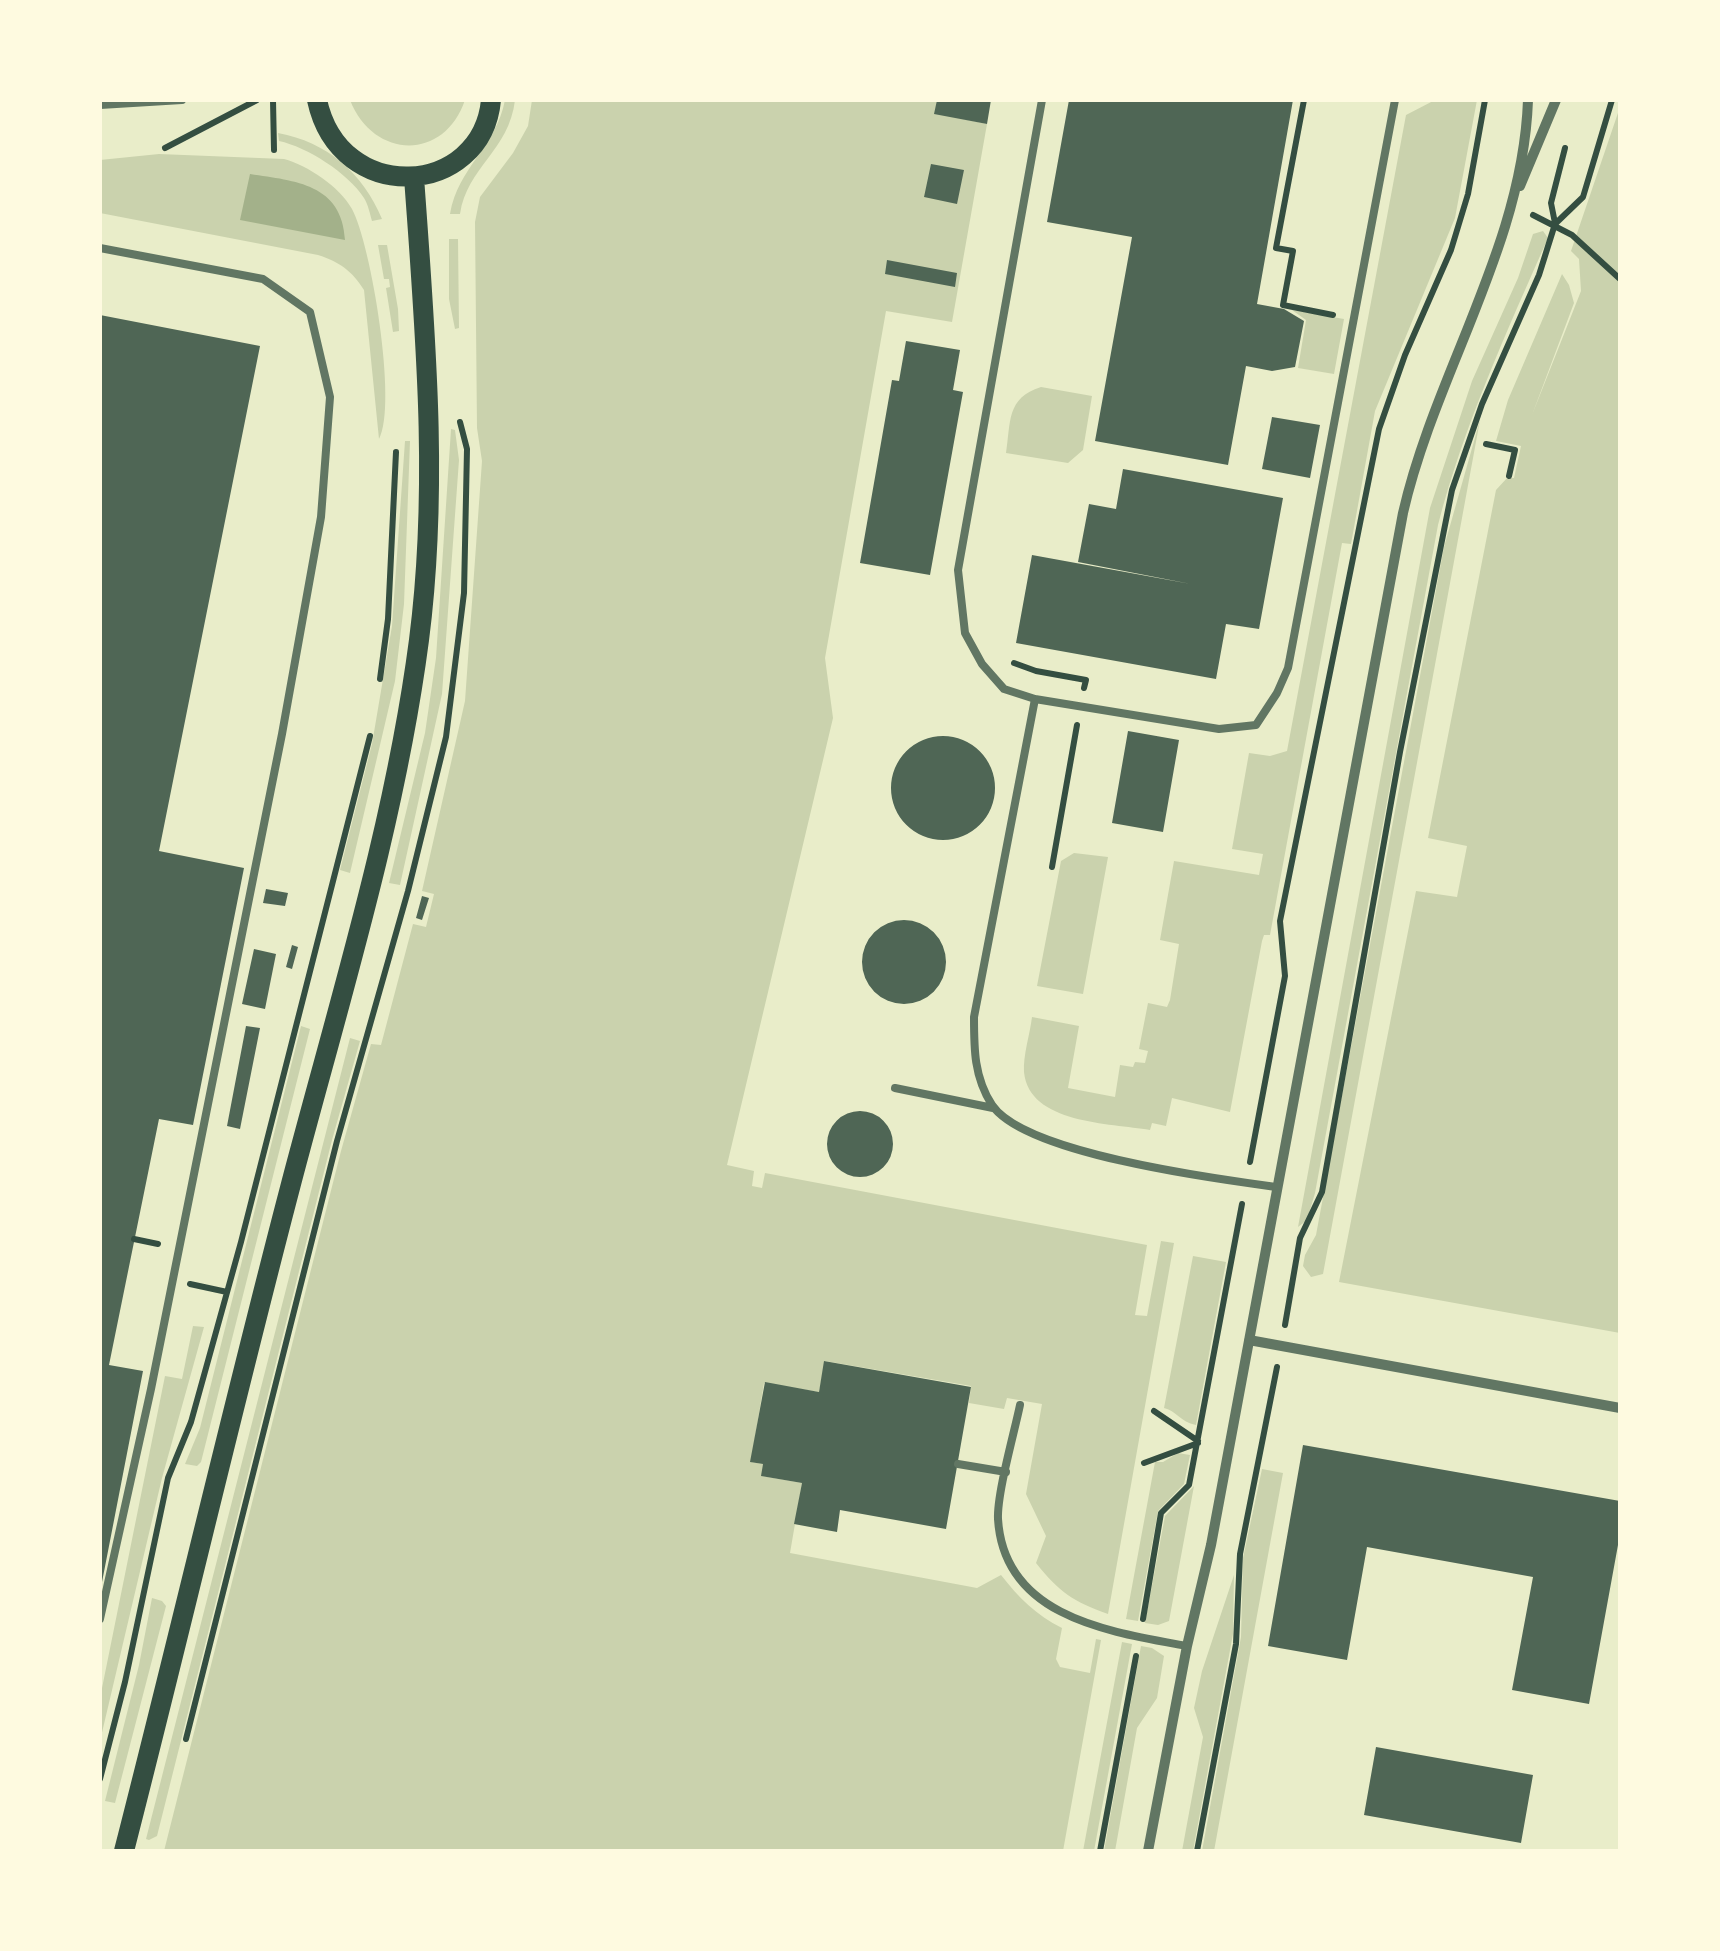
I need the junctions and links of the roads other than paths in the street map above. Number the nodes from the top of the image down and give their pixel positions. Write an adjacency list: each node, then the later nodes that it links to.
1 (182, 100): 8 (lane)
2 (317, 100): 9 (main road)
3 (491, 100): 9 (main road)
4 (1042, 100): 12 (lane)
5 (1395, 100): 12 (lane)
6 (1528, 100): 10 (street)
7 (1556, 100): 10 (street)
8 (100, 105)
9 (414, 177): 23 (main road)
10 (1512, 206): 15 (street)
11 (100, 248): 21 (lane)
12 (1035, 699): 14 (lane)
13 (895, 1088): 14 (lane)
14 (994, 1108): 15 (lane)
15 (1276, 1186): 16 (street)
16 (1248, 1340): 18 (street); 22 (street)
17 (1020, 1405): 20 (lane)
18 (1620, 1408)
19 (958, 1464): 20 (lane)
20 (1006, 1472): 22 (lane)
21 (100, 1620)
22 (1187, 1646): 24 (street)
23 (124, 1851)
24 (1148, 1851)

